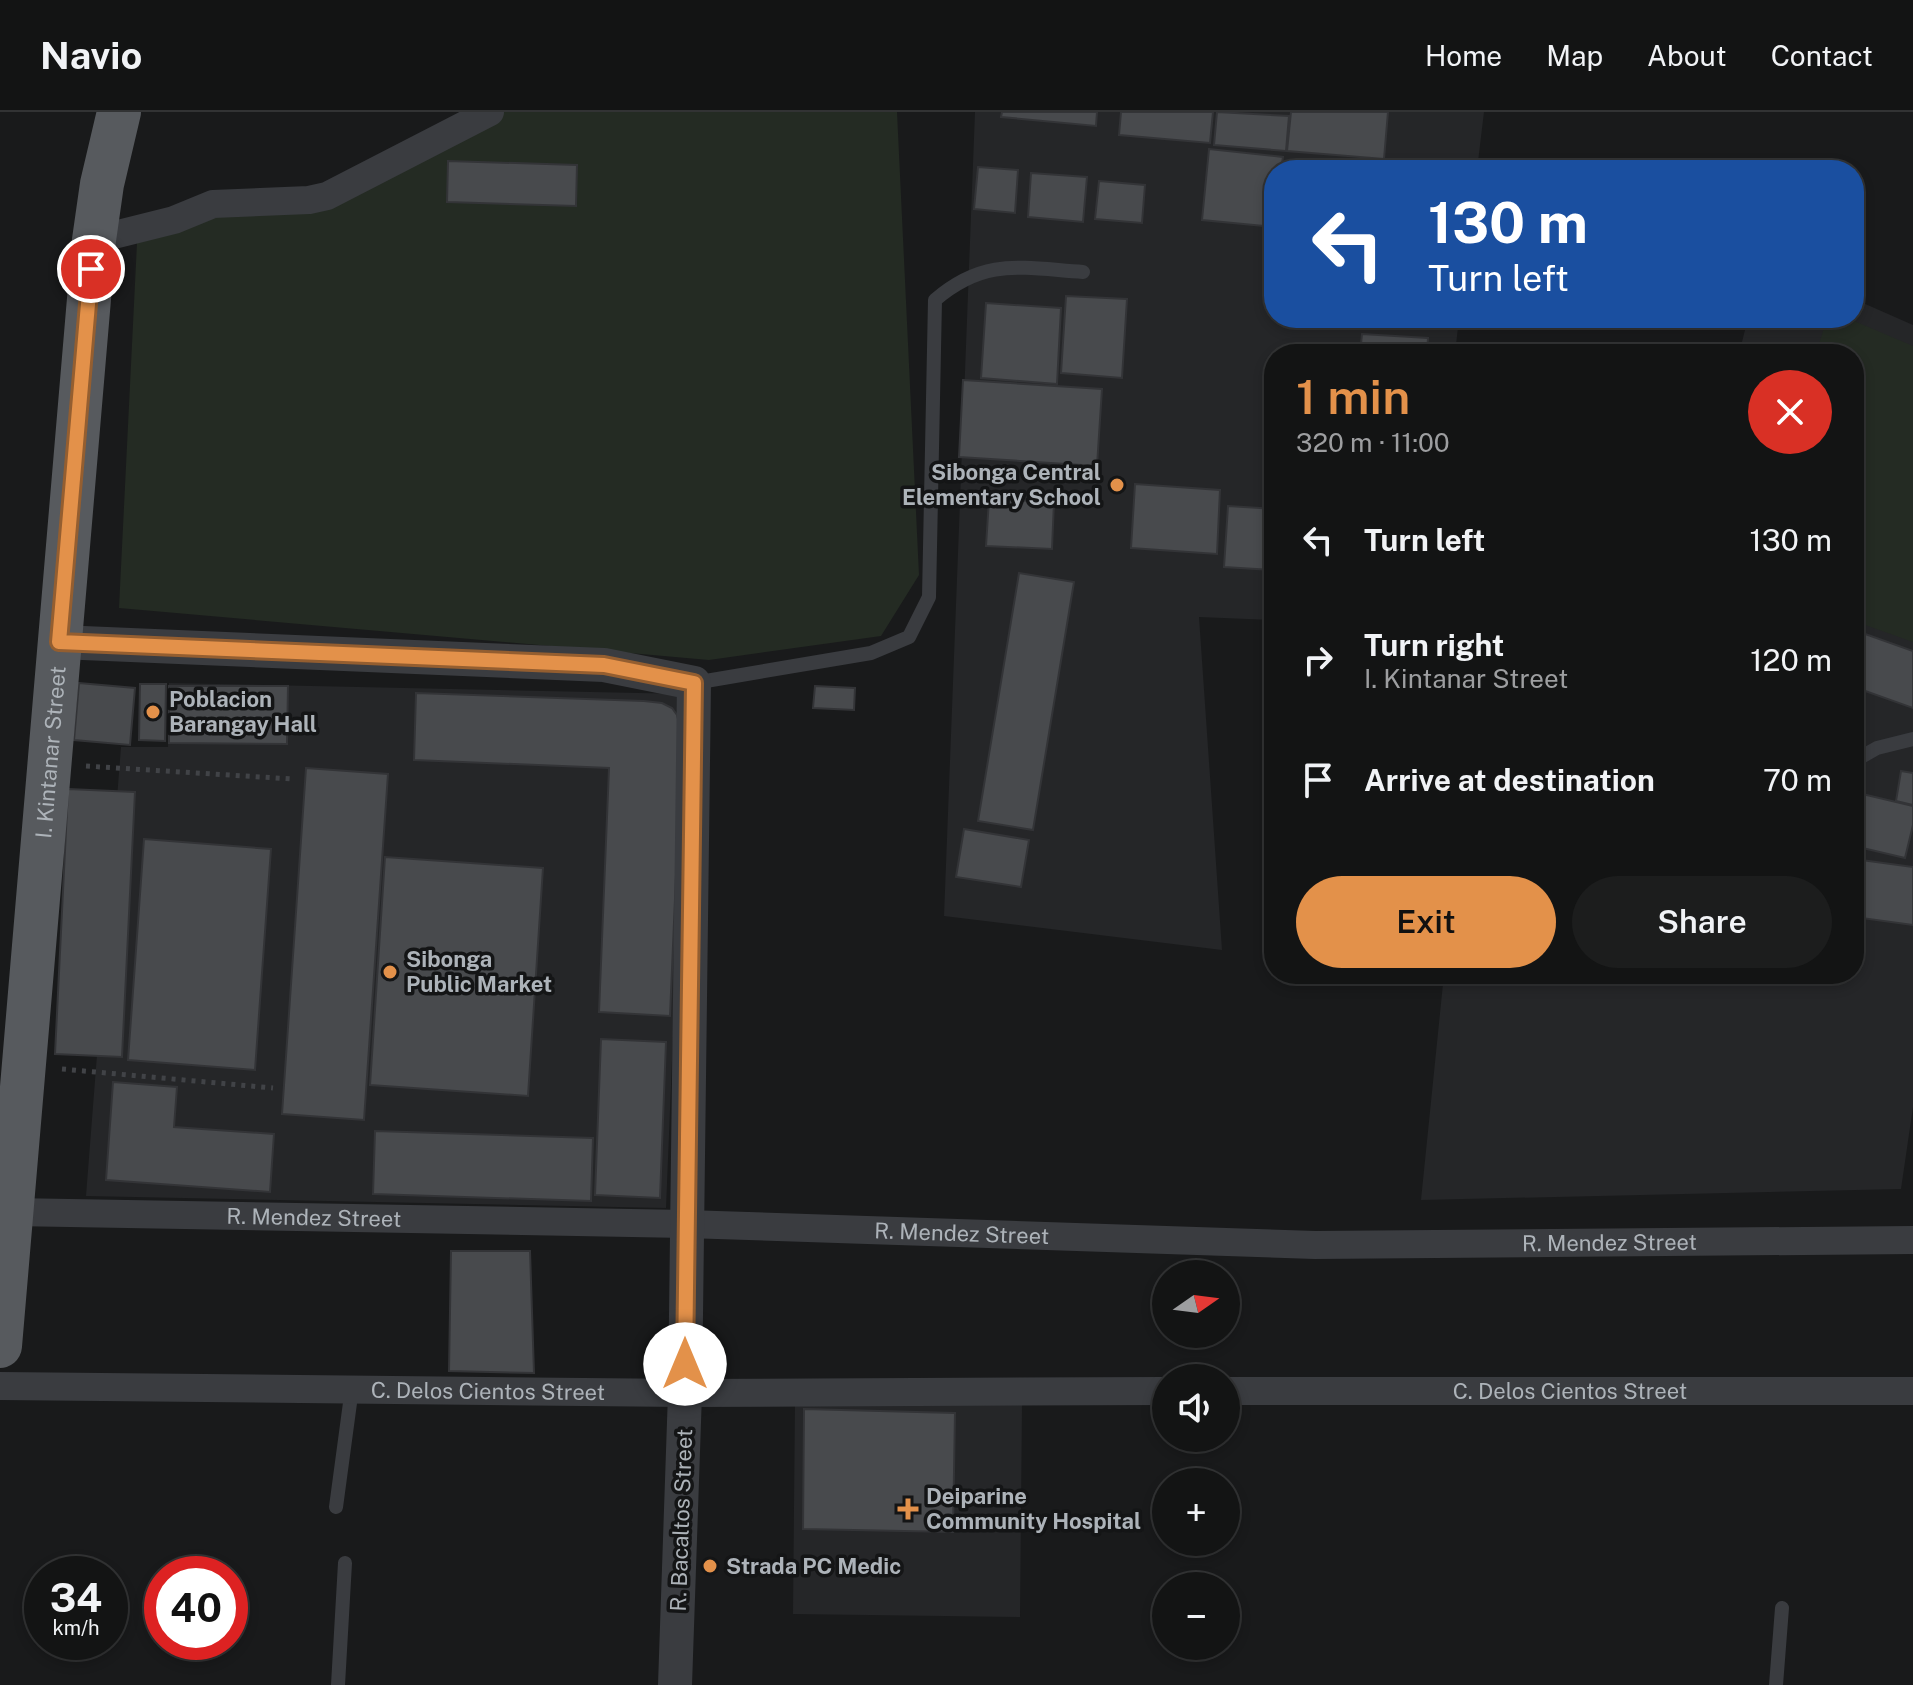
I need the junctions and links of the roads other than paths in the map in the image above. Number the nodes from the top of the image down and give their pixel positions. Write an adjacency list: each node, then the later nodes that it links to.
1 (119, 112): 3 (main road, I. Kintanar Street)
2 (490, 112): 3 (street)
3 (94, 240): 5 (main road, I. Kintanar Street)
4 (1083, 272): 6 (lane)
5 (59, 642): 6 (street); 9 (main road, I. Kintanar Street)
6 (694, 683): 11 (street, R. Bacaltos Street)
7 (1913, 739): 8 (lane)
8 (1864, 755)
9 (17, 1052): 10 (main road, I. Kintanar Street)
10 (12, 1212): 11 (street, R. Mendez Street); 13 (main road, I. Kintanar Street)
11 (686, 1224): 12 (street, R. Mendez Street); 19 (street, R. Bacaltos Street)
12 (1913, 1240)
13 (0, 1346)
14 (0, 1386): 15 (street, C. Delos Cientos Street)
15 (352, 1387): 19 (street, C. Delos Cientos Street); 20 (lane)
16 (1152, 1391): 19 (street, C. Delos Cientos Street)
17 (1240, 1391): 18 (street, C. Delos Cientos Street)
18 (1913, 1391)
19 (685, 1393): 24 (street, R. Bacaltos Street)
20 (336, 1507)
21 (345, 1563): 23 (lane)
22 (1782, 1608): 25 (lane)
23 (338, 1685)
24 (675, 1685)
25 (1776, 1685)

